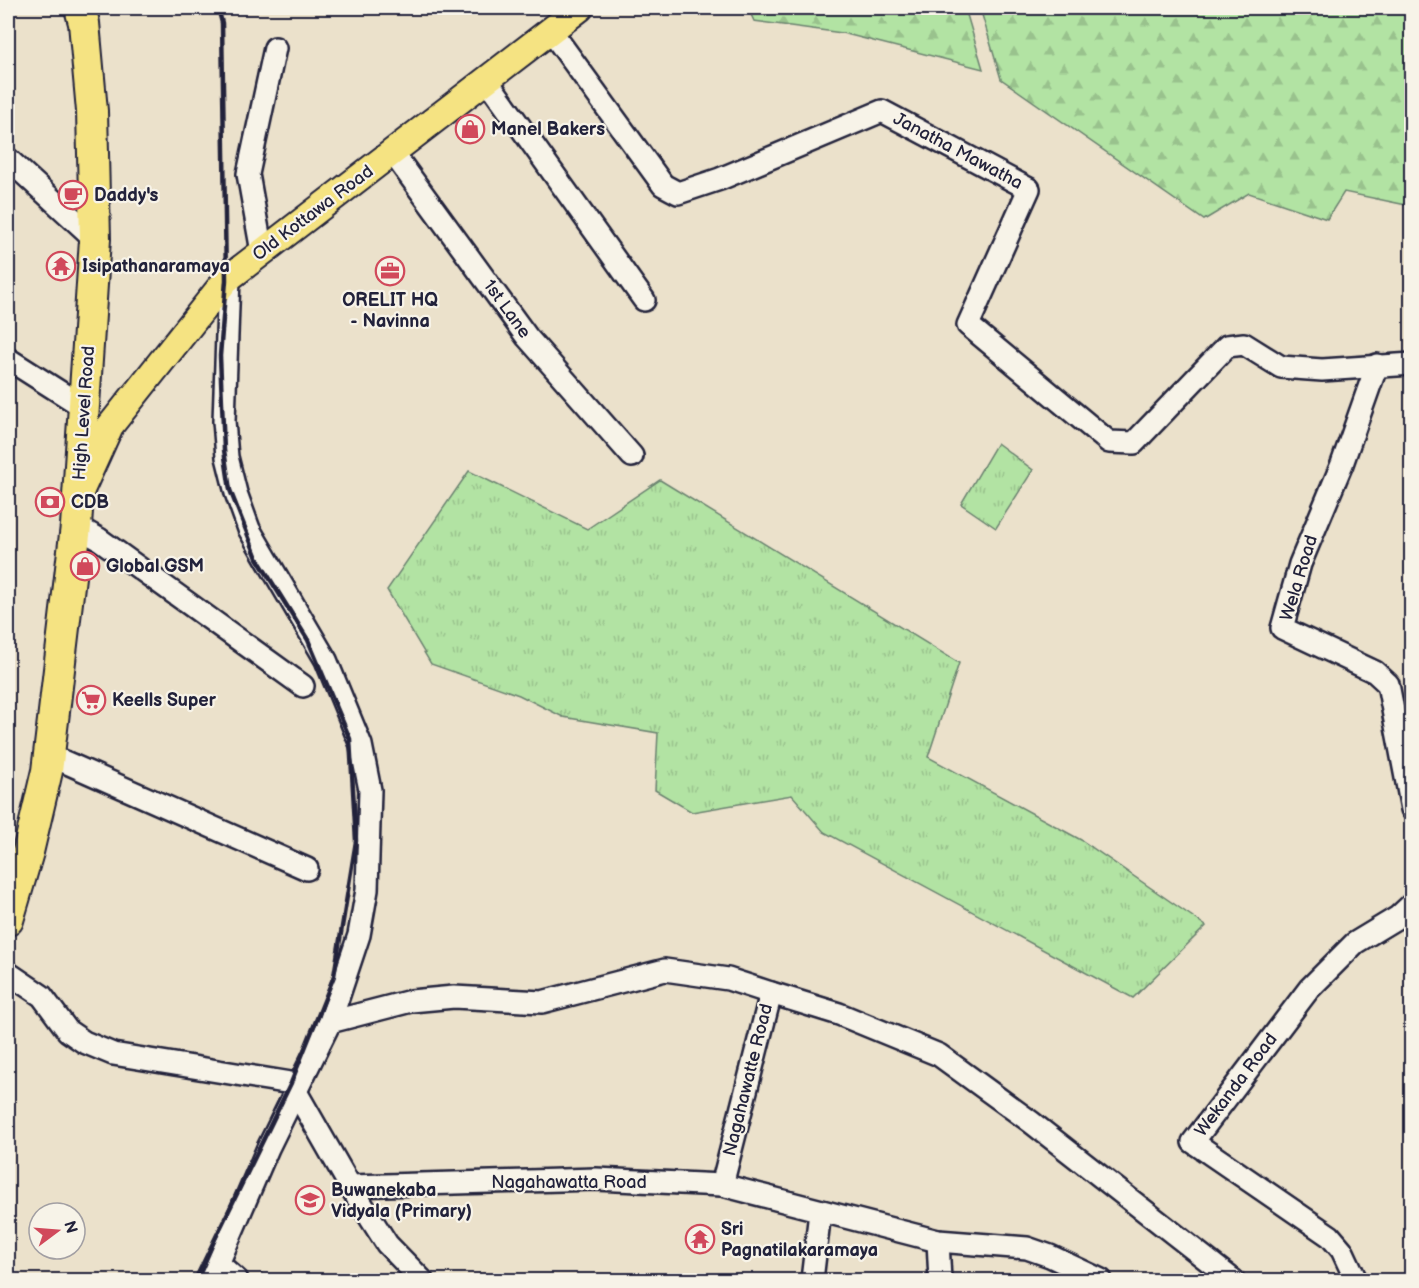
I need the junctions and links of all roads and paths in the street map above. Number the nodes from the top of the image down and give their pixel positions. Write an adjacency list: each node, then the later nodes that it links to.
1 (80, 8): 8 (highway, High Level Road)
2 (580, 8): 3 (main road, Old Kottawa Road)
3 (551, 31): 5 (main road, Old Kottawa Road); 14 (street, Janatha Mawatha)
4 (275, 48): 9 (street)
5 (486, 79): 6 (main road, Old Kottawa Road); 11 (street)
6 (393, 153): 9 (main road, Old Kottawa Road); 16 (street, 1st Lane)
7 (8, 159): 8 (street)
8 (95, 239): 15 (highway, High Level Road)
9 (262, 252): 10 (main road, Old Kottawa Road)
10 (229, 277): 17 (main road, Old Kottawa Road); 27 (street)
11 (644, 300)
12 (8, 359): 15 (street)
13 (1412, 364): 14 (street, Janatha Mawatha)
14 (1377, 365): 21 (street, Wela Road)
15 (84, 408): 17 (highway, High Level Road)
16 (632, 456)
17 (78, 495): 18 (highway, High Level Road)
18 (76, 526): 19 (street); 20 (highway, High Level Road)
19 (303, 686)
20 (49, 755): 22 (street); 24 (highway, High Level Road)
21 (1412, 809)
22 (307, 869)
23 (1412, 904): 40 (street, Wekanda Road)
24 (8, 920)
25 (8, 973): 28 (street)
26 (771, 993): 27 (street, Nagahawatte Road); 29 (street, Nagahawatte Road); 39 (street)
27 (330, 1022): 28 (street)
28 (295, 1090): 30 (street); 33 (street)
29 (722, 1185): 30 (street, Nagahawatta Road); 31 (street, Nagahawatta Road)
30 (350, 1186): 35 (street)
31 (820, 1212): 32 (street, Nagahawatta Road); 36 (street)
32 (938, 1241): 37 (street); 38 (street, Nagahawatta Road)
33 (215, 1272): 34 (street)
34 (237, 1281)
35 (422, 1281)
36 (812, 1281)
37 (940, 1281)
38 (1101, 1281)
39 (1233, 1281)
40 (1356, 1281)

